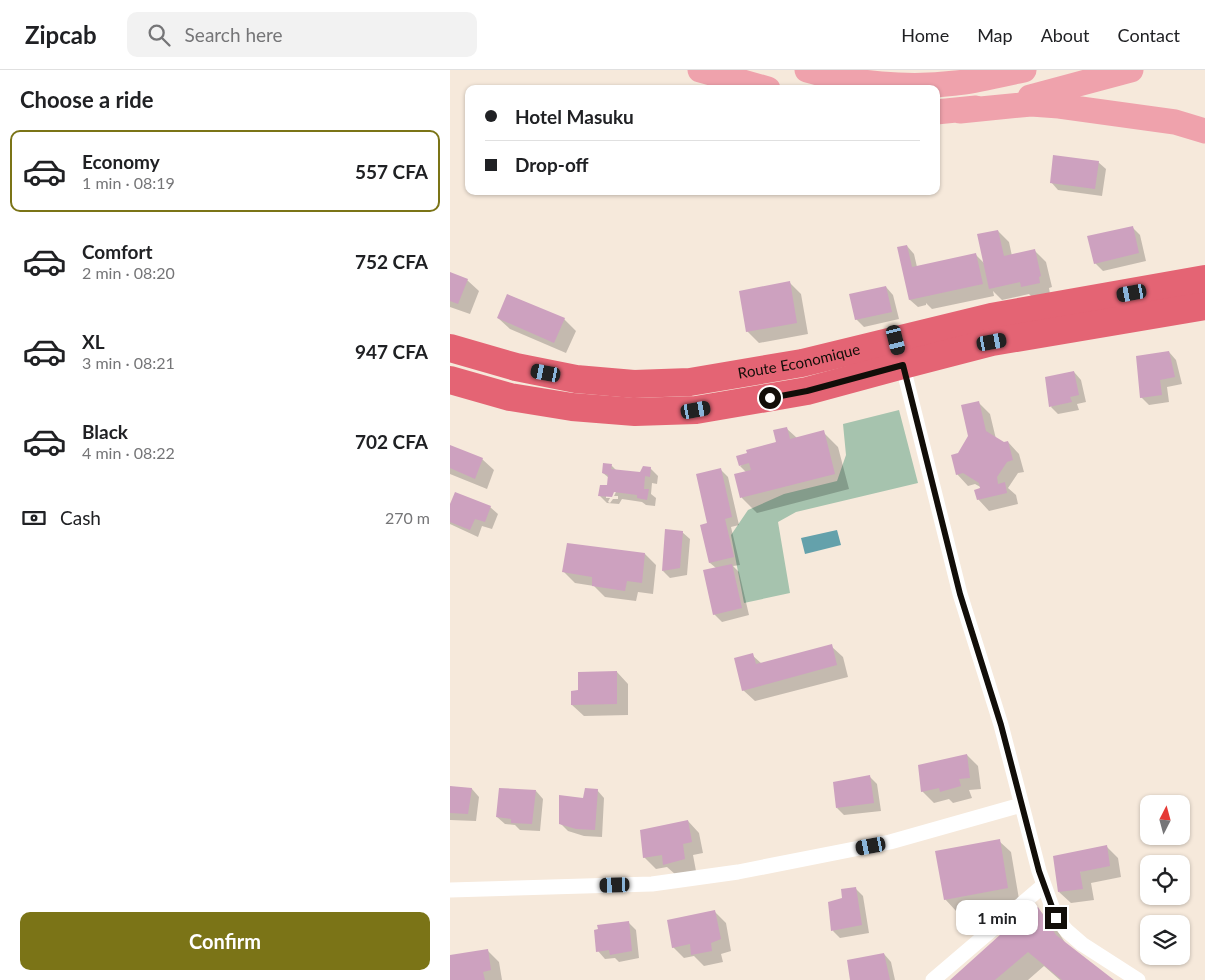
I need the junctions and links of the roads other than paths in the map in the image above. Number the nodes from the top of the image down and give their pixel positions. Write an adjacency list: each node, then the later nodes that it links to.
1 (700, 70): 5 (main road)
2 (807, 70): 6 (main road)
3 (1024, 70): 7 (main road)
4 (1131, 70): 8 (main road)
5 (754, 85)
6 (901, 85)
7 (927, 85)
8 (948, 112): 9 (main road)
9 (1205, 130)
10 (1205, 270): 12 (main road)
11 (1205, 279): 12 (highway, Route Economique)
12 (1150, 290): 15 (highway, Route Economique)
13 (1205, 306): 15 (highway, Route Economique)
14 (450, 348): 15 (highway, Route Economique)
15 (900, 353): 16 (highway, Route Economique); 17 (street)
16 (450, 380)
17 (1021, 805): 18 (street); 19 (street)
18 (1044, 885): 20 (street); 21 (street)
19 (450, 890)
20 (933, 980)
21 (1138, 980)

